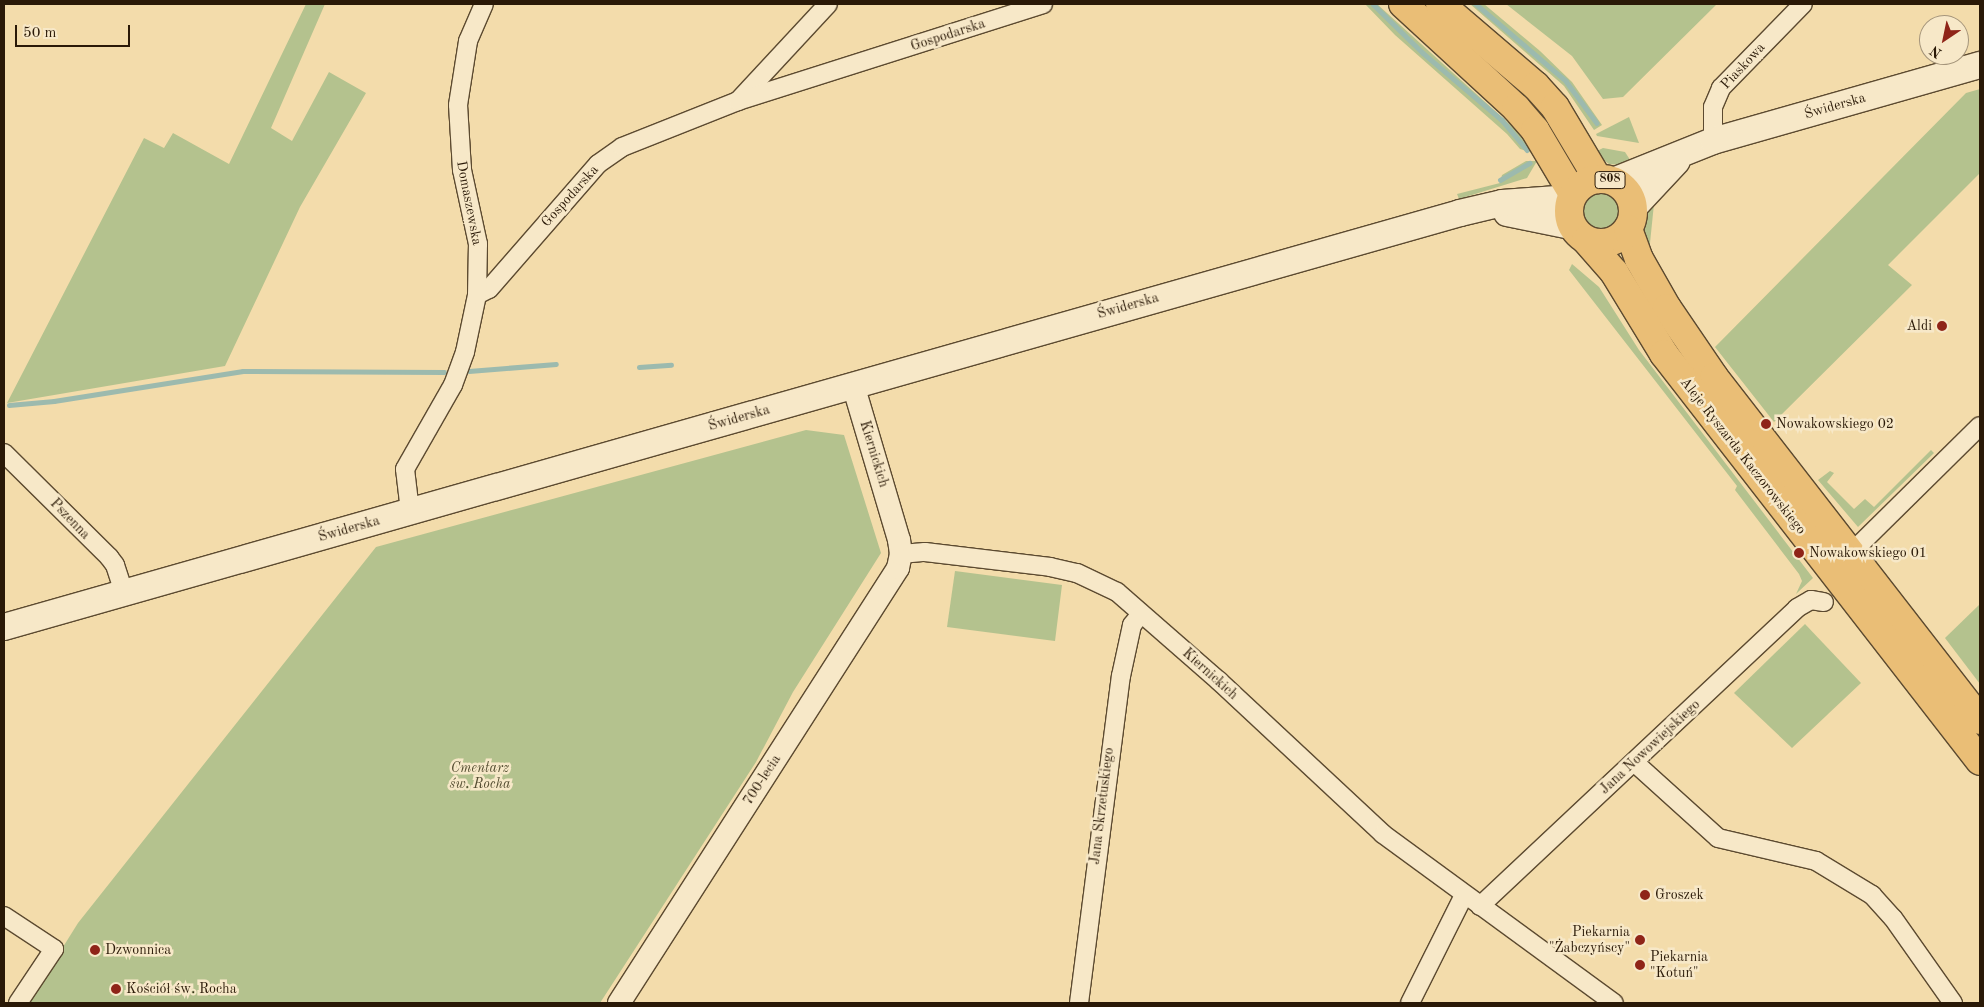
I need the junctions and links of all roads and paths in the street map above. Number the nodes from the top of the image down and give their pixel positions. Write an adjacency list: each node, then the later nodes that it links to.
1 (484, 4): 15 (street, Domaszewska)
2 (828, 4): 8 (street, Gospodarska)
3 (1044, 4): 8 (street, Gospodarska)
4 (1403, 4): 11 (main road)
5 (1440, 4): 10 (main road)
6 (1802, 4): 9 (street, Piaskowa)
7 (1980, 65): 9 (main road, Świderska / 808)
8 (738, 101): 15 (street, Gospodarska)
9 (1702, 145): 10 (main road, Świderska / 808); 13 (main road, Świderska / 808)
10 (1606, 180): 11 (main road, 808); 13 (main road, 808)
11 (1572, 196): 12 (main road, Świderska / 808); 14 (main road)
12 (1474, 210): 14 (main road, Świderska / 808); 16 (main road, Świderska / 808)
13 (1630, 219): 14 (main road, 808); 21 (main road, Aleje Ryszarda Kaczorowskiego)
14 (1579, 233): 27 (main road, Aleje Ryszarda Kaczorowskiego)
15 (477, 295): 19 (street, Domaszewska)
16 (853, 385): 19 (main road, Świderska / 808); 20 (street, Kiernickich)
17 (1980, 426): 21 (street)
18 (4, 453): 22 (street, Pszenna)
19 (410, 511): 22 (main road, Świderska / 808)
20 (901, 554): 24 (street, Kiernickich); 33 (street, 700-lecia)
21 (1850, 554): 26 (main road, Aleje Ryszarda Kaczorowskiego)
22 (124, 593): 25 (main road, Świderska / 808)
23 (1824, 602): 28 (street, Jana Nowowiejskiego)
24 (1142, 614): 29 (street, Kiernickich); 34 (street, Jana Skrzetuskiego)
25 (4, 627)
26 (1980, 720)
27 (1980, 761)
28 (1634, 762): 30 (street, Jana Nowowiejskiego); 37 (street)
29 (1464, 895): 30 (street, Kiernickich); 35 (street)
30 (1480, 906): 36 (street, Kiernickich)
31 (4, 916): 32 (street)
32 (18, 1003)
33 (619, 1003)
34 (1079, 1003)
35 (1410, 1003)
36 (1614, 1003)
37 (1953, 1003)

